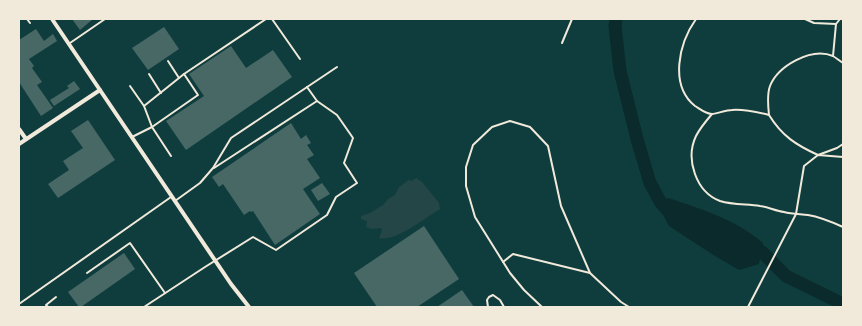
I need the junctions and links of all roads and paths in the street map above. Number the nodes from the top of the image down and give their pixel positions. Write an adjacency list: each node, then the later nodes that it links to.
1 (27, 19): 10 (lane)
2 (52, 19): 13 (street)
3 (105, 19): 13 (lane)
4 (266, 19): 20 (lane)
5 (272, 19): 15 (lane)
6 (572, 19): 12 (lane)
7 (696, 19): 28 (lane)
8 (804, 19): 11 (lane)
9 (840, 19): 11 (lane)
10 (30, 23)
11 (836, 24): 14 (lane)
12 (562, 43)
13 (69, 44): 24 (street)
14 (833, 56): 17 (lane); 29 (lane)
15 (300, 59)
16 (168, 61): 21 (lane)
17 (843, 63)
18 (337, 67): 23 (lane)
19 (149, 74): 25 (lane)
20 (184, 74): 21 (lane); 30 (lane)
21 (179, 78): 25 (lane)
22 (130, 86): 27 (lane)
23 (308, 87): 26 (lane); 39 (lane)
24 (100, 90): 32 (street); 33 (street)
25 (161, 93): 27 (lane)
26 (316, 102): 39 (lane); 43 (lane)
27 (144, 106): 30 (lane)
28 (712, 114): 29 (lane); 41 (lane)
29 (769, 115): 36 (lane)
30 (152, 127): 32 (lane); 37 (lane)
31 (19, 129): 33 (street)
32 (132, 137): 40 (street)
33 (26, 139): 34 (street)
34 (19, 144)
35 (843, 144): 36 (lane)
36 (818, 155): 38 (lane); 41 (lane)
37 (171, 156)
38 (843, 157)
39 (214, 168): 40 (lane)
40 (174, 199): 43 (street); 49 (lane)
41 (796, 214): 42 (lane); 57 (lane)
42 (843, 226)
43 (216, 261): 47 (lane); 52 (street)
44 (503, 262): 46 (lane); 46 (lane); 55 (lane)
45 (87, 273): 47 (lane)
46 (590, 273): 56 (lane)
47 (165, 293): 51 (lane)
48 (56, 297): 50 (lane)
49 (19, 304)
50 (48, 307)
51 (144, 307)
52 (249, 307)
53 (488, 307): 54 (lane)
54 (504, 307)
55 (542, 307)
56 (629, 307)
57 (748, 307)

